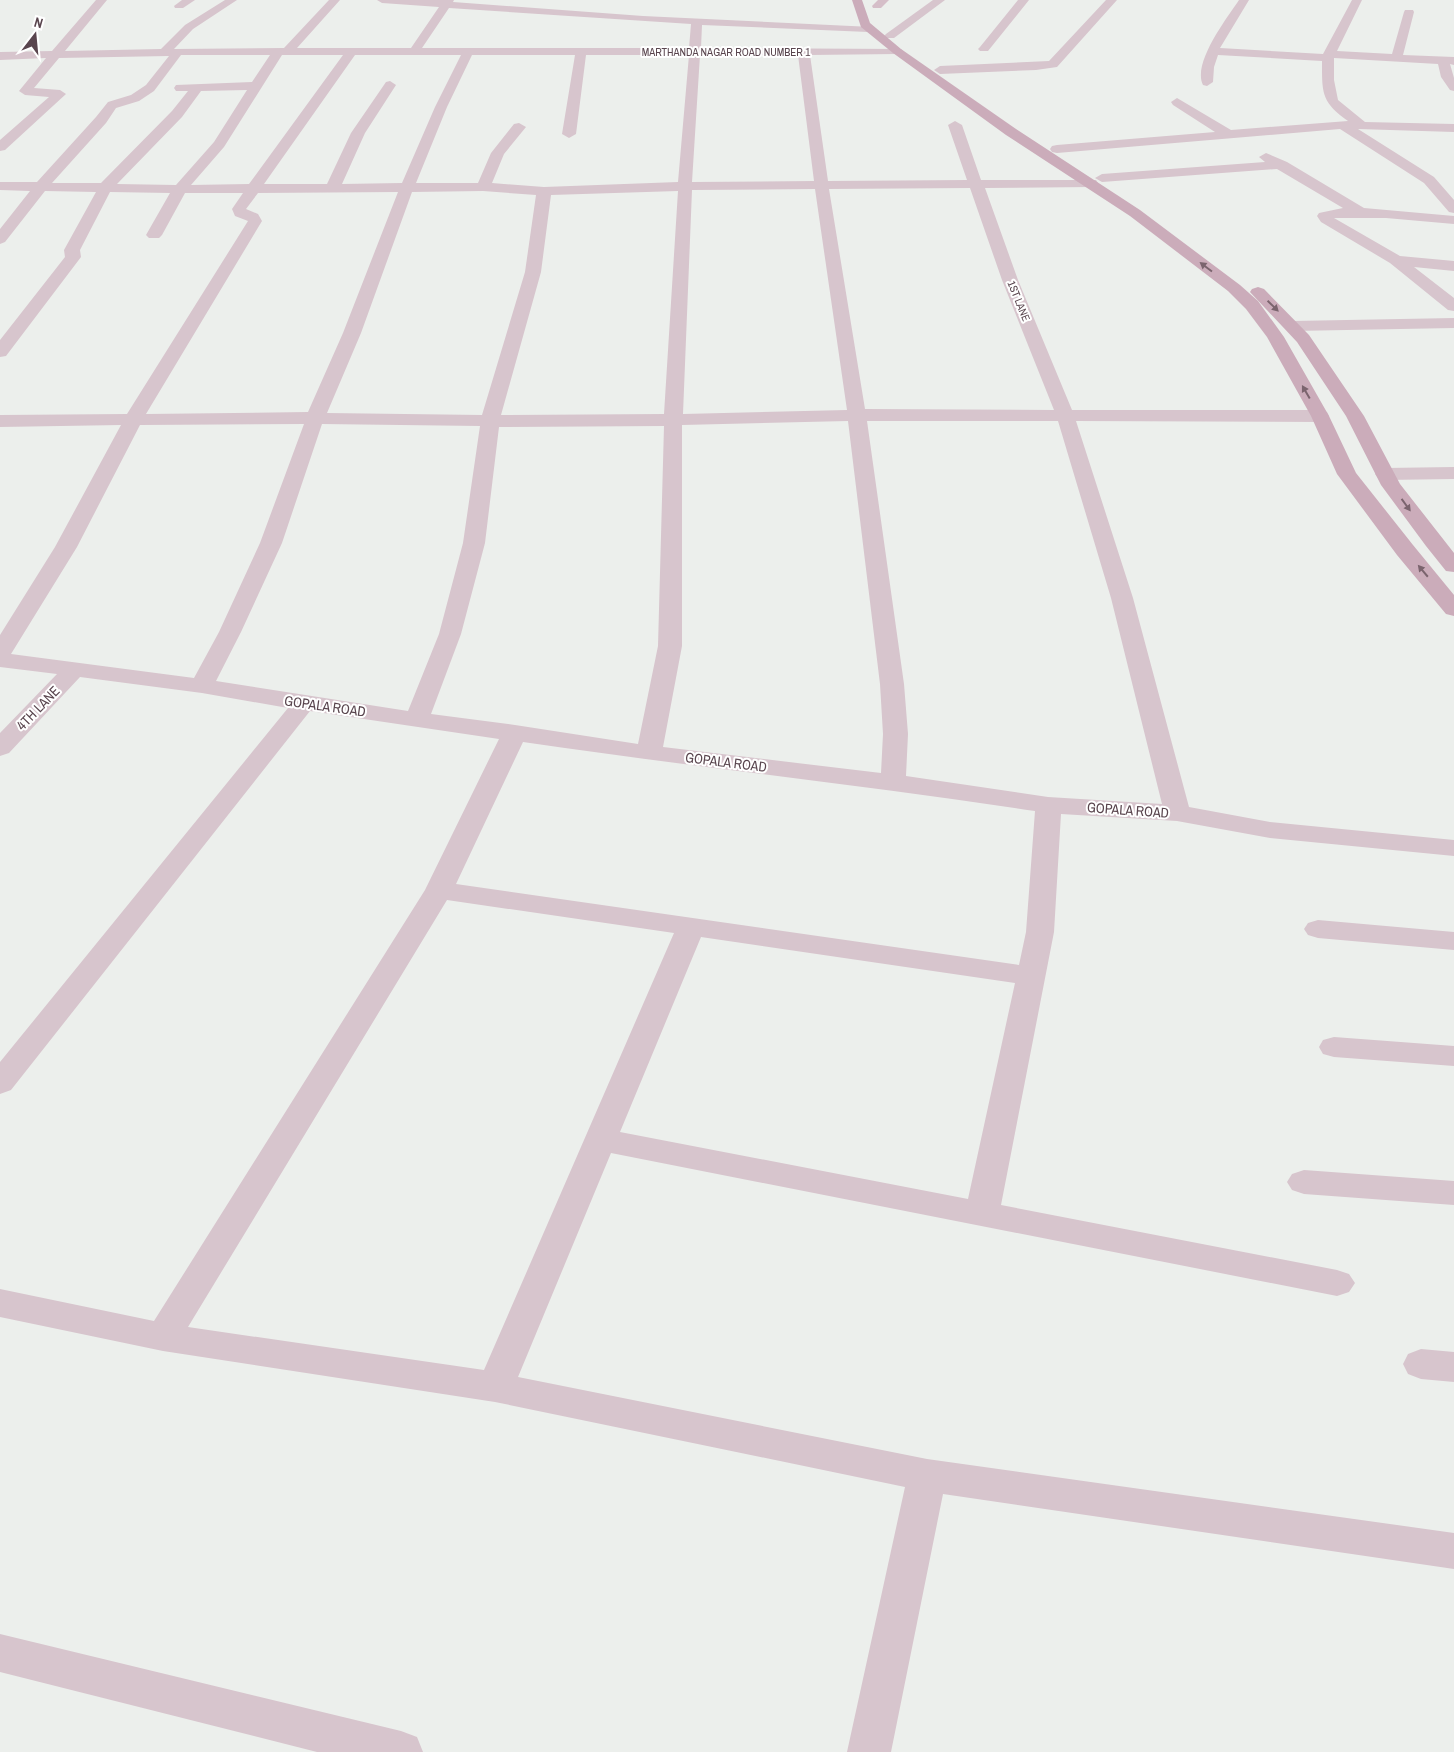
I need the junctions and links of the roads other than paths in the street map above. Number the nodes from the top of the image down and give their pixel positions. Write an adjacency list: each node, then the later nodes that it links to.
1 (102, 0): 39 (street)
2 (190, 0): 15 (street)
3 (232, 0): 28 (street)
4 (335, 0): 30 (street)
5 (382, 0): 12 (street)
6 (546, 0): 18 (street)
7 (940, 0): 25 (street)
8 (1024, 0): 26 (street)
9 (1112, 0): 44 (street)
10 (1244, 0): 27 (street)
11 (1357, 0): 41 (street)
12 (447, 2): 18 (street); 32 (street)
13 (856, 2): 24 (main road)
14 (879, 2): 25 (main road)
15 (179, 6)
16 (638, 6): 21 (street)
17 (733, 8): 23 (street)
18 (537, 11): 20 (street)
19 (1409, 12): 42 (street)
20 (575, 14): 21 (street); 34 (street)
21 (632, 18): 22 (street)
22 (697, 22): 23 (street); 36 (street)
23 (726, 23): 24 (street)
24 (868, 29): 38 (main road)
25 (890, 36): 44 (main road)
26 (984, 49)
27 (1214, 51): 41 (street); 45 (street)
28 (164, 52): 29 (street, MARTHANDA NAGAR ROAD NUMBER 1); 39 (street, MARTHANDA NAGAR ROAD NUMBER 1)
29 (178, 52): 30 (street, MARTHANDA NAGAR ROAD NUMBER 1); 50 (street)
30 (283, 52): 31 (street, MARTHANDA NAGAR ROAD NUMBER 1); 47 (street)
31 (351, 52): 32 (street, MARTHANDA NAGAR ROAD NUMBER 1); 74 (street)
32 (414, 52): 33 (street, MARTHANDA NAGAR ROAD NUMBER 1)
33 (468, 52): 34 (street, MARTHANDA NAGAR ROAD NUMBER 1); 71 (street)
34 (556, 52): 35 (street, MARTHANDA NAGAR ROAD NUMBER 1)
35 (581, 52): 36 (street, MARTHANDA NAGAR ROAD NUMBER 1); 57 (street)
36 (695, 52): 37 (street, MARTHANDA NAGAR ROAD NUMBER 1); 69 (street)
37 (804, 52): 38 (street, MARTHANDA NAGAR ROAD NUMBER 1); 65 (street)
38 (897, 52): 64 (main road)
39 (57, 54): 40 (street, MARTHANDA NAGAR ROAD NUMBER 1); 59 (street)
40 (0, 56)
41 (1329, 56): 42 (street); 53 (street)
42 (1397, 57): 43 (street)
43 (1449, 61): 49 (street)
44 (940, 70): 60 (main road)
45 (1207, 82)
46 (390, 85): 70 (street)
47 (256, 86): 48 (street); 75 (street)
48 (198, 87): 50 (street); 73 (street)
49 (1454, 87)
50 (150, 88): 68 (street)
51 (1177, 102): 58 (street)
52 (955, 125): 66 (street, 1ST LANE)
53 (1361, 125): 54 (street); 56 (street)
54 (1342, 126): 58 (street); 62 (street)
55 (519, 127): 72 (street)
56 (1454, 128)
57 (568, 134)
58 (1225, 135): 60 (street); 61 (street)
59 (0, 147)
60 (1057, 149): 64 (main road)
61 (1282, 165): 64 (street); 78 (street)
62 (1429, 180): 63 (street); 77 (street)
63 (1446, 180)
64 (1096, 181): 66 (street); 84 (main road); 85 (main road, one-way to 64)
65 (822, 185): 66 (street); 69 (street); 90 (street)
66 (977, 185): 91 (street, 1ST LANE)
67 (0, 186): 68 (street)
68 (41, 186): 73 (street); 81 (street)
69 (685, 186): 76 (street); 96 (street)
70 (332, 187): 71 (street); 74 (street)
71 (406, 187): 72 (street); 93 (street)
72 (483, 187): 76 (street)
73 (105, 188): 75 (street); 89 (street)
74 (255, 188): 75 (street); 94 (street)
75 (180, 189): 80 (street)
76 (544, 191): 95 (street)
77 (1454, 209)
78 (1360, 212): 79 (street); 82 (street)
79 (1454, 220)
80 (154, 235)
81 (0, 239)
82 (1396, 260): 83 (street); 86 (street)
83 (1454, 266)
84 (1246, 281): 85 (main road); 88 (main road, one-way to 88)
85 (1226, 282): 92 (main road, one-way to 85)
86 (1454, 306)
87 (1454, 323): 88 (street)
88 (1293, 326): 99 (main road)
89 (0, 352)
90 (858, 415): 91 (street); 96 (street); 111 (street)
91 (1065, 415): 92 (street); 113 (street, 1ST LANE)
92 (1320, 416): 101 (main road, one-way to 92)
93 (315, 418): 94 (street); 95 (street); 105 (street)
94 (133, 420): 97 (street); 102 (street)
95 (490, 420): 96 (street); 107 (street)
96 (673, 420): 110 (street)
97 (0, 421)
98 (1454, 473): 99 (street)
99 (1385, 474): 100 (main road, one-way to 100)
100 (1454, 566)
101 (1454, 609)
102 (0, 653)
103 (0, 660): 104 (street, GOPALA ROAD)
104 (75, 669): 105 (street, GOPALA ROAD); 109 (street, 4TH LANE)
105 (202, 686): 106 (street, GOPALA ROAD)
106 (304, 703): 107 (street, GOPALA ROAD); 122 (street)
107 (417, 719): 108 (street, GOPALA ROAD)
108 (515, 732): 110 (street, GOPALA ROAD); 115 (street)
109 (0, 748)
110 (650, 753): 111 (street, GOPALA ROAD)
111 (893, 782): 112 (street, GOPALA ROAD)
112 (1048, 805): 113 (street, GOPALA ROAD); 119 (street)
113 (1178, 813): 114 (street, GOPALA ROAD)
114 (1454, 848)
115 (439, 890): 116 (street); 129 (street)
116 (692, 927): 119 (street); 123 (street)
117 (1318, 928): 118 (street)
118 (1454, 941)
119 (1031, 976): 126 (street)
120 (1334, 1047): 121 (street)
121 (1454, 1056)
122 (0, 1083)
123 (600, 1140): 126 (street); 130 (street)
124 (1304, 1182): 125 (street)
125 (1454, 1193)
126 (982, 1213): 127 (street)
127 (1337, 1283)
128 (0, 1303): 129 (street)
129 (163, 1338): 130 (street)
130 (495, 1387): 131 (street)
131 (927, 1475): 132 (street); 135 (street)
132 (1454, 1551)
133 (0, 1654): 134 (street)
134 (401, 1752)
135 (870, 1752)

